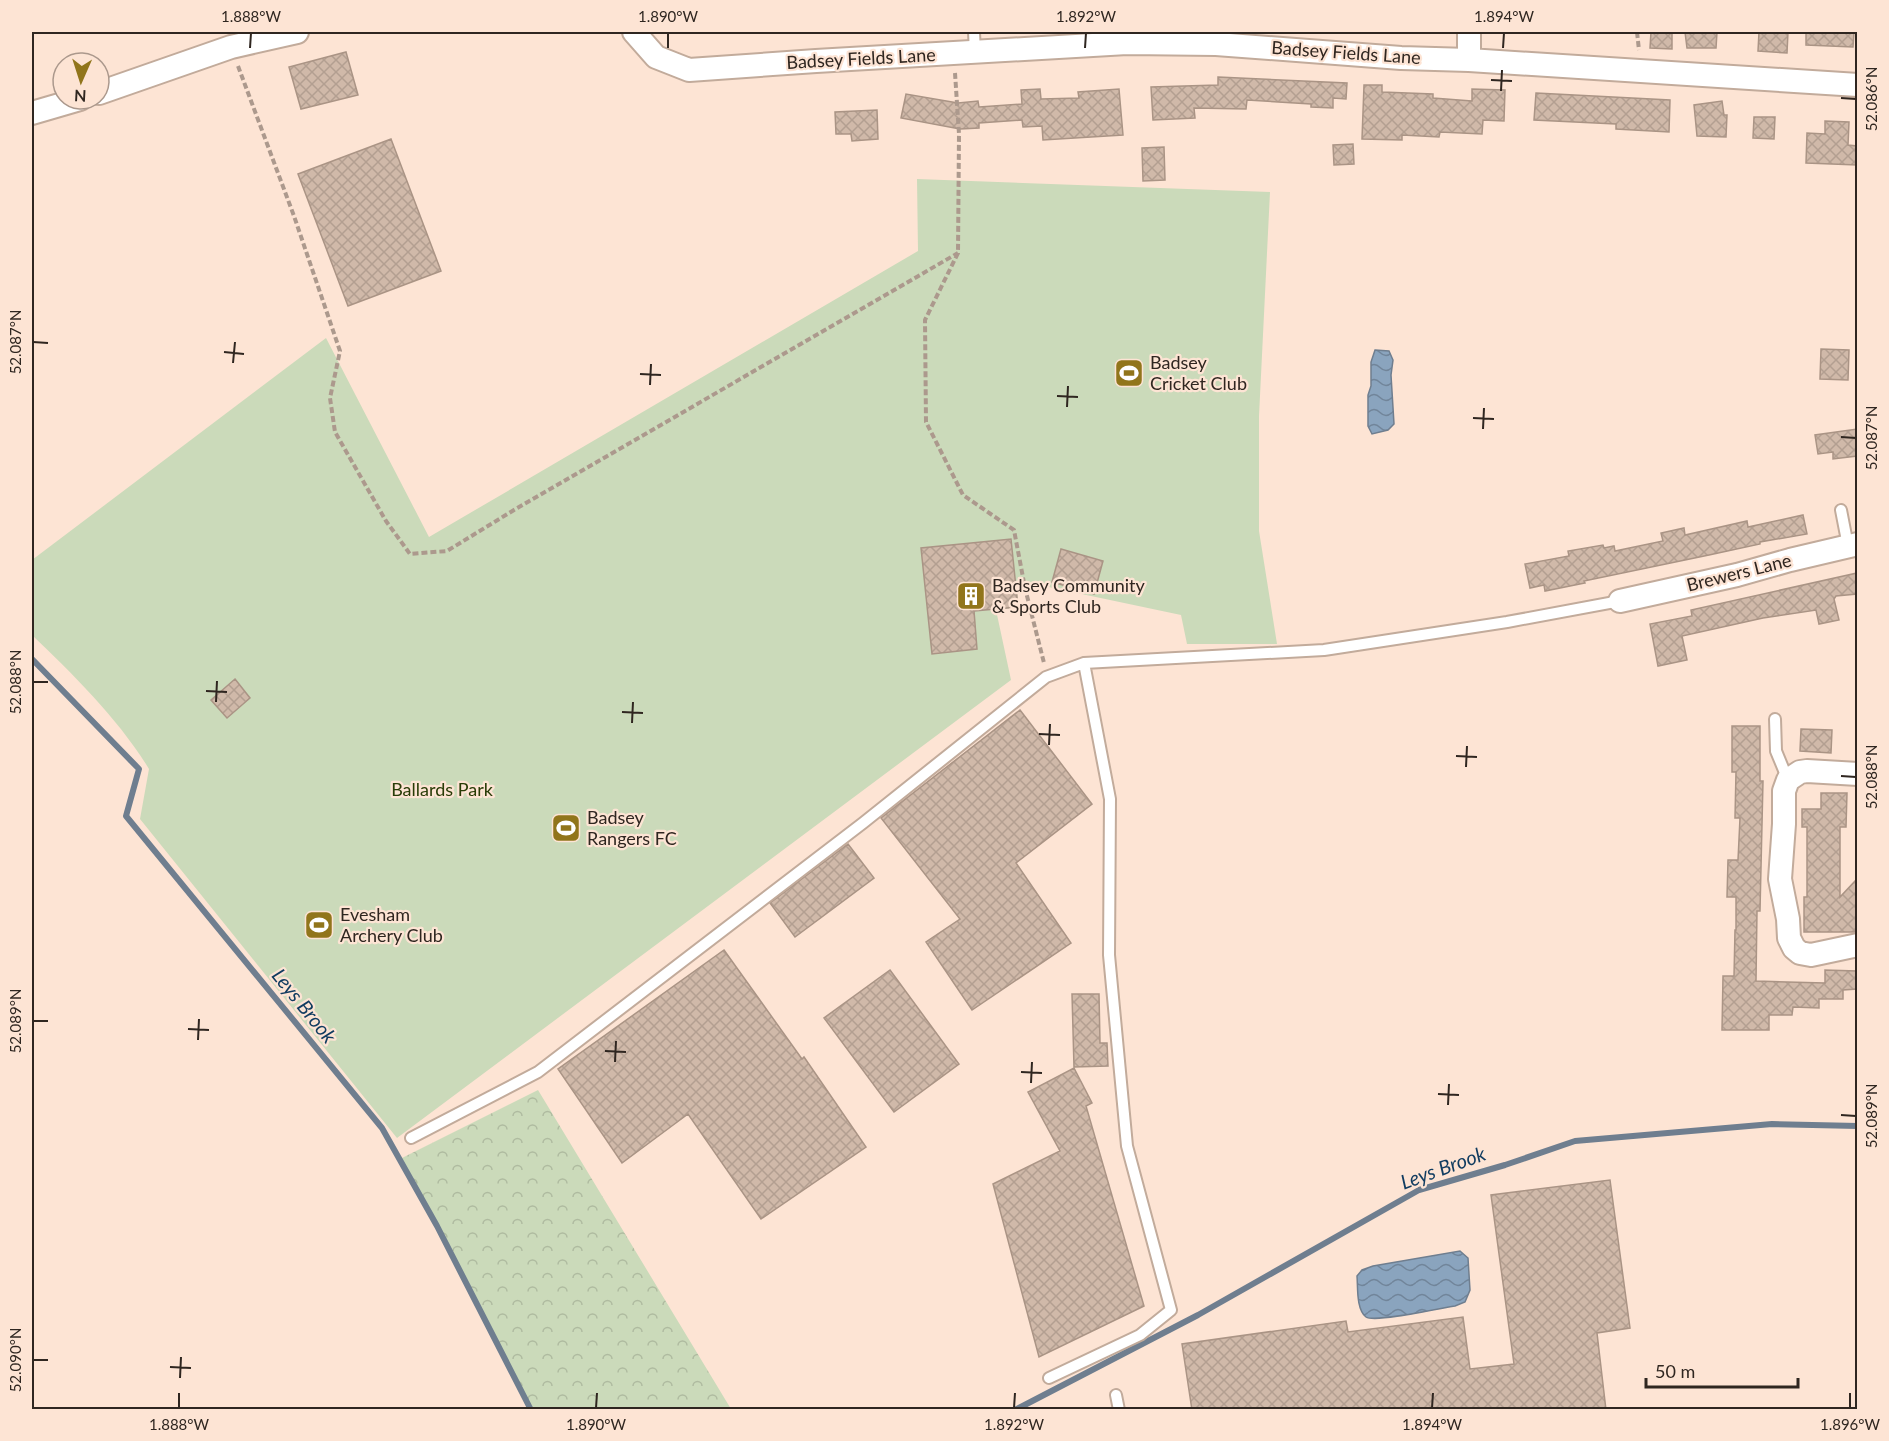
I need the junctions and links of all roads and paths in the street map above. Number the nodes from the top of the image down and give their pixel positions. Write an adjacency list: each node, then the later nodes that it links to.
1 (297, 32): 4 (street)
2 (634, 32): 5 (street, Badsey Fields Lane)
3 (1469, 32): 6 (street)
4 (238, 41): 8 (street); 11 (path)
5 (967, 46): 6 (street, Badsey Fields Lane); 11 (path)
6 (1468, 60): 7 (street, Badsey Fields Lane)
7 (1857, 85)
8 (111, 89)
9 (51, 107): 10 (street)
10 (32, 113)
11 (958, 253): 16 (path)
12 (1841, 510): 13 (lane)
13 (1853, 545): 14 (street, Brewers Lane)
14 (1620, 601): 15 (lane)
15 (1084, 663): 16 (lane); 22 (lane)
16 (1046, 677): 21 (lane)
17 (1775, 718): 19 (lane)
18 (1857, 774): 19 (street)
19 (1788, 780): 20 (street)
20 (1857, 945)
21 (411, 1138)
22 (1048, 1378)
23 (1116, 1395): 24 (lane)
24 (1119, 1410)

